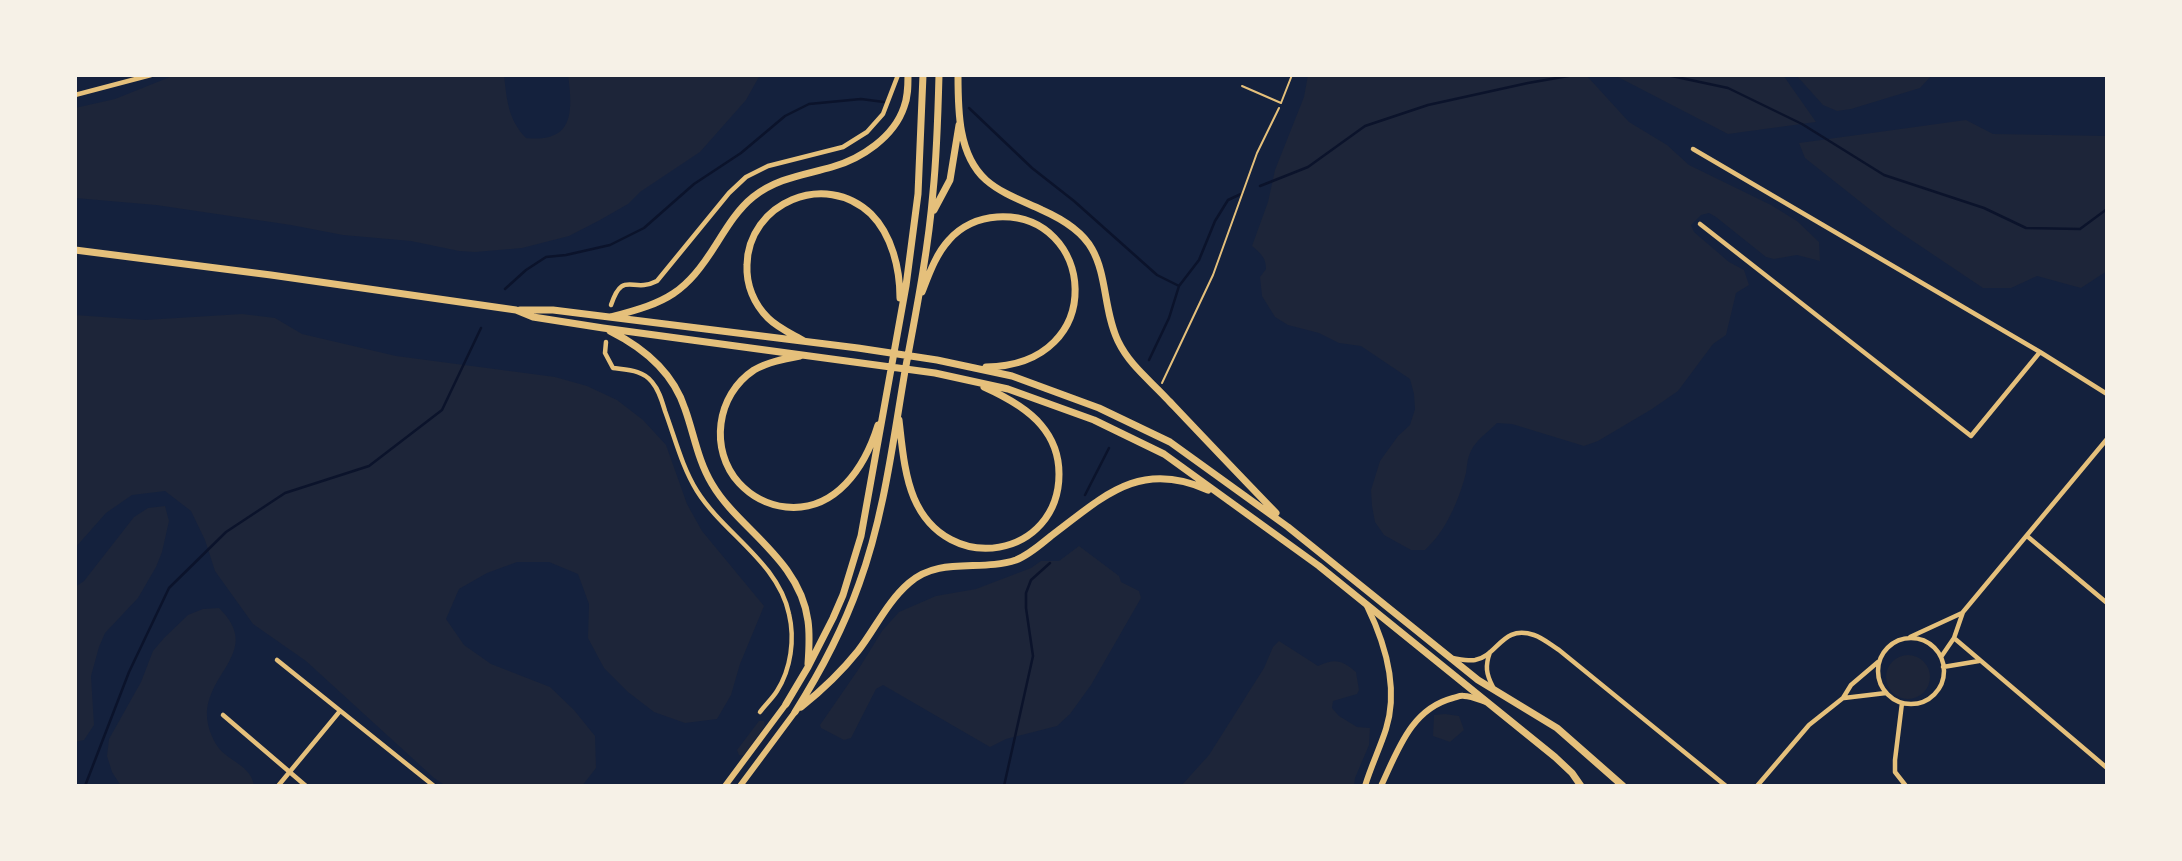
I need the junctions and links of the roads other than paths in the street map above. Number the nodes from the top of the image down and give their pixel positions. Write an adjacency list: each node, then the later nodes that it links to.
1 (151, 75): 9 (street)
2 (898, 75): 16 (street)
3 (908, 75): 19 (highway)
4 (923, 75): 18 (highway)
5 (939, 75): 12 (highway)
6 (958, 75): 10 (highway)
7 (1292, 75): 8 (lane)
8 (1242, 86)
9 (75, 95)
10 (960, 123): 12 (highway); 33 (highway)
11 (1693, 149): 23 (street)
12 (930, 217): 15 (highway)
13 (1700, 224): 23 (street)
14 (75, 250): 17 (highway)
15 (917, 302): 25 (highway); 29 (highway)
16 (611, 305)
17 (516, 310): 19 (highway); 20 (highway)
18 (901, 316): 22 (highway); 27 (highway)
19 (607, 318): 22 (highway)
20 (603, 328): 24 (highway); 46 (highway)
21 (606, 342): 55 (street)
22 (807, 342): 25 (highway)
23 (2040, 352): 28 (street)
24 (806, 355): 26 (highway); 27 (highway)
25 (973, 367): 33 (highway)
26 (971, 380): 29 (highway); 32 (highway)
27 (887, 394): 46 (highway)
28 (2107, 394)
29 (898, 410): 56 (highway)
30 (2107, 439): 31 (street)
31 (2104, 447): 34 (street)
32 (1224, 498): 36 (highway); 56 (highway)
33 (1288, 527): 41 (highway)
34 (2027, 537): 35 (street); 37 (street)
35 (2107, 603)
36 (1366, 604): 51 (highway); 65 (main road)
37 (1963, 612): 38 (street); 39 (street)
38 (1908, 638): 42 (street); 44 (street)
39 (1954, 638): 42 (street); 45 (street)
40 (1490, 651): 41 (street); 48 (street); 69 (street)
41 (1450, 657): 48 (highway)
42 (1941, 657): 47 (street)
43 (277, 660): 54 (street)
44 (1880, 660): 49 (street); 50 (street)
45 (1979, 661): 47 (street); 58 (street)
46 (808, 667): 53 (highway)
47 (1944, 667): 52 (street)
48 (1497, 693): 68 (highway)
49 (1886, 693): 50 (street); 52 (street)
50 (1843, 698): 70 (street)
51 (1488, 703): 66 (main road); 67 (highway)
52 (1902, 703): 71 (street)
53 (786, 704): 63 (main road)
54 (340, 711): 59 (street); 62 (street)
55 (760, 712)
56 (795, 712): 64 (main road)
57 (223, 715): 59 (street)
58 (2107, 768)
59 (289, 772): 60 (street); 61 (street)
60 (278, 786)
61 (306, 786)
62 (434, 786)
63 (725, 786)
64 (740, 786)
65 (1365, 786)
66 (1381, 786)
67 (1581, 786)
68 (1623, 786)
69 (1726, 786)
70 (1756, 786)
71 (1906, 786)

